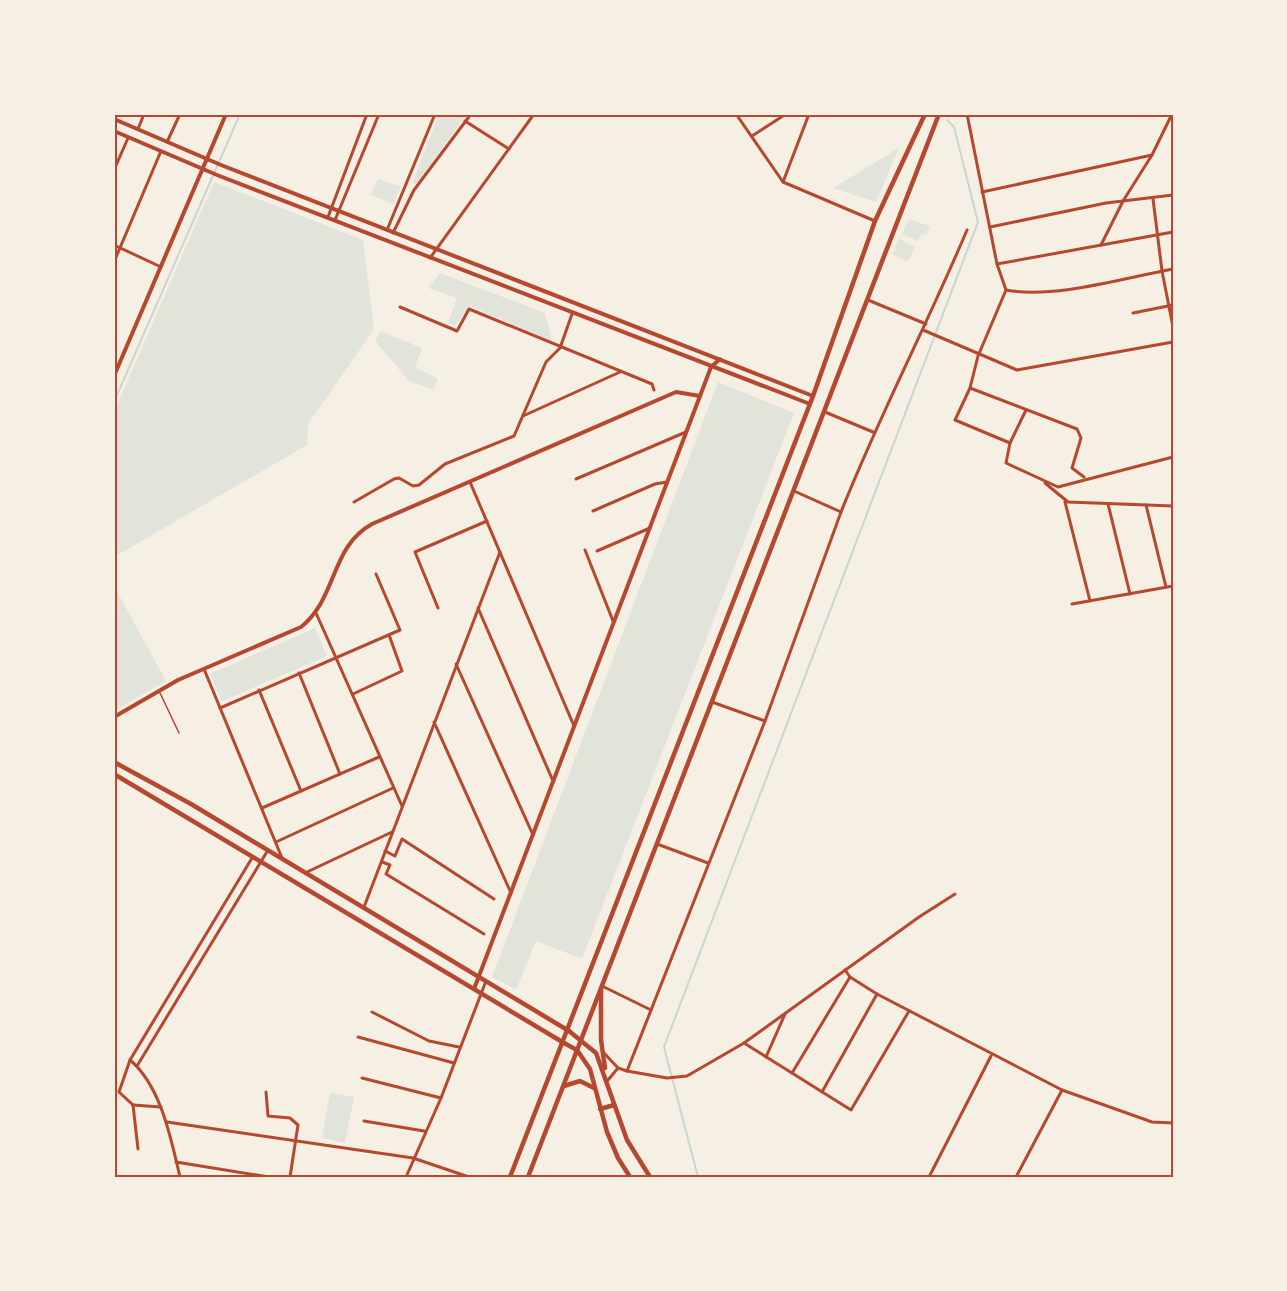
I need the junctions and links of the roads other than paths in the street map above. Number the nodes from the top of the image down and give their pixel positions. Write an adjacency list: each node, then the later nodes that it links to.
1 (144, 114): 18 (street)
2 (180, 114): 22 (street)
3 (226, 114): 26 (street)
4 (367, 114): 38 (street)
5 (378, 114): 39 (street)
6 (435, 114): 32 (street)
7 (471, 114): 17 (street)
8 (534, 114): 23 (street)
9 (736, 114): 20 (street)
10 (786, 114): 20 (street)
11 (809, 114): 31 (street)
12 (924, 114): 42 (main road)
13 (939, 114): 60 (main road)
14 (967, 114): 34 (street)
15 (1172, 114): 25 (street)
16 (114, 119): 18 (street)
17 (465, 121): 23 (street); 33 (street)
18 (138, 129): 22 (street)
19 (114, 131): 21 (street)
20 (752, 136): 31 (street)
21 (128, 138): 24 (street); 28 (street)
22 (167, 142): 26 (street)
23 (509, 149): 52 (street)
24 (162, 152): 27 (street); 51 (street)
25 (1152, 155): 34 (street); 37 (street)
26 (206, 158): 27 (street); 29 (street)
27 (202, 169): 30 (street); 56 (street)
28 (114, 170)
29 (232, 170): 30 (street); 38 (street)
30 (228, 179): 40 (street)
31 (783, 182): 42 (street)
32 (406, 186): 33 (street); 44 (street)
33 (414, 190): 47 (street)
34 (982, 192): 43 (street)
35 (1173, 195): 36 (street)
36 (1153, 199): 37 (street); 48 (street)
37 (1123, 201): 43 (street); 50 (street)
38 (332, 208): 39 (street); 40 (street)
39 (339, 211): 41 (street); 44 (street)
40 (328, 217): 41 (street)
41 (335, 220): 53 (street)
42 (875, 221): 82 (main road)
43 (990, 228): 55 (street)
44 (387, 230): 47 (street)
45 (968, 230): 65 (street)
46 (1173, 232): 48 (street)
47 (393, 233): 52 (street)
48 (1157, 235): 50 (street); 58 (street)
49 (114, 245): 51 (street)
50 (1101, 246): 55 (street)
51 (120, 248): 54 (street); 56 (street)
52 (436, 249): 53 (street); 71 (street)
53 (430, 258): 64 (street)
54 (114, 262)
55 (997, 264): 59 (street)
56 (162, 267): 73 (street)
57 (1173, 268): 58 (street)
58 (1162, 271): 59 (street); 61 (street)
59 (1006, 291): 70 (street)
60 (868, 300): 65 (street); 85 (main road)
61 (1172, 305): 63 (street); 66 (street)
62 (399, 307): 69 (street)
63 (1132, 313)
64 (572, 314): 69 (street); 74 (street)
65 (926, 324): 67 (street)
66 (1173, 327)
67 (923, 330): 70 (street); 88 (street)
68 (1173, 342): 70 (street)
69 (560, 348): 75 (street); 86 (street)
70 (978, 356): 78 (street)
71 (720, 359): 74 (street); 77 (street)
72 (114, 361): 73 (street)
73 (120, 363): 76 (street)
74 (711, 367): 80 (street); 81 (street)
75 (620, 372): 79 (street); 86 (street)
76 (114, 376)
77 (782, 382): 80 (street); 82 (street)
78 (970, 388): 84 (street); 89 (street)
79 (654, 390)
80 (778, 392): 83 (street)
81 (700, 396): 87 (street); 94 (street)
82 (813, 396): 83 (main road)
83 (810, 404): 178 (main road)
84 (1026, 410): 89 (street); 91 (street)
85 (825, 412): 88 (street); 96 (main road)
86 (523, 416): 98 (street)
87 (686, 432): 92 (street); 95 (street)
88 (873, 432): 103 (street)
89 (1010, 443): 93 (street)
90 (1173, 457): 91 (street)
91 (1086, 477): 93 (street)
92 (576, 479)
93 (1042, 479): 97 (street)
94 (470, 482): 104 (street); 117 (street)
95 (667, 482): 102 (street); 105 (street)
96 (794, 491): 103 (street); 127 (main road)
97 (1065, 500): 99 (street); 113 (street)
98 (354, 502)
99 (1108, 504): 100 (street); 112 (street)
100 (1146, 505): 101 (street); 111 (street)
101 (1173, 506)
102 (593, 510)
103 (841, 512): 131 (street)
104 (487, 521): 107 (street); 115 (street)
105 (650, 528): 108 (street); 118 (street)
106 (585, 550): 118 (street)
107 (500, 552): 116 (street); 132 (street)
108 (597, 552)
109 (376, 574): 119 (street)
110 (1173, 585): 111 (street)
111 (1166, 587): 112 (street)
112 (1130, 594): 113 (street)
113 (1090, 600): 114 (street)
114 (1072, 604)
115 (438, 608)
116 (478, 608): 121 (street); 138 (street)
117 (316, 613): 120 (street); 122 (street)
118 (613, 621): 132 (street)
119 (389, 635): 120 (street); 126 (street)
120 (336, 658): 123 (street); 126 (street)
121 (456, 664): 130 (street); 144 (street)
122 (204, 669): 124 (street); 128 (street)
123 (299, 673): 125 (street); 137 (street)
124 (158, 690): 129 (street); 133 (lane)
125 (259, 690): 128 (street); 140 (street)
126 (352, 694): 134 (street)
127 (712, 702): 131 (street); 146 (main road)
128 (220, 708): 142 (street)
129 (114, 717)
130 (434, 720): 141 (street); 157 (street)
131 (765, 721): 154 (street)
132 (574, 726): 138 (street)
133 (179, 733)
134 (379, 757): 137 (street); 139 (street)
135 (114, 762): 147 (main road)
136 (114, 774): 149 (main road)
137 (340, 774): 140 (street)
138 (553, 781): 144 (street)
139 (393, 788): 141 (street); 145 (street)
140 (301, 792): 142 (street)
141 (402, 806): 143 (street)
142 (262, 808): 145 (street)
143 (392, 832): 148 (street); 156 (street)
144 (533, 835): 157 (street)
145 (276, 842): 151 (street)
146 (657, 844): 154 (street); 170 (main road)
147 (268, 850): 151 (main road); 152 (street)
148 (385, 851): 150 (street); 153 (street)
149 (253, 856): 152 (main road); 164 (street)
150 (395, 856): 155 (street); 159 (street)
151 (282, 858): 156 (main road)
152 (262, 861): 163 (main road); 166 (street)
153 (381, 861): 155 (street); 160 (street)
154 (708, 863): 174 (street)
155 (390, 866): 161 (street)
156 (307, 872): 160 (main road)
157 (511, 893): 167 (street)
158 (955, 894): 165 (street)
159 (494, 899)
160 (364, 908): 162 (main road)
161 (484, 934)
162 (421, 942): 163 (main road); 167 (main road)
163 (416, 954): 171 (main road)
164 (186, 967): 166 (street); 188 (street)
165 (845, 970): 168 (street); 177 (street)
166 (194, 971): 190 (street)
167 (479, 976): 169 (main road); 171 (street)
168 (850, 977): 173 (street); 193 (street)
169 (486, 981): 172 (street); 178 (main road)
170 (601, 987): 174 (street); 180 (main road); 185 (main road)
171 (474, 989): 172 (main road)
172 (482, 993): 181 (main road); 183 (street)
173 (877, 994): 175 (street); 202 (street)
174 (651, 1010): 192 (street)
175 (909, 1011): 186 (street); 202 (street)
176 (372, 1012): 183 (street)
177 (786, 1012): 182 (street); 187 (street)
178 (569, 1031): 180 (main road); 181 (main road)
179 (358, 1037): 189 (street)
180 (581, 1039): 184 (main road); 195 (main road)
181 (564, 1043): 184 (main road); 221 (main road)
182 (744, 1043): 187 (street); 192 (street)
183 (459, 1047): 189 (street)
184 (577, 1050): 196 (main road); 198 (main road)
185 (602, 1051): 191 (street); 195 (main road)
186 (992, 1055): 199 (street); 225 (street)
187 (766, 1057): 193 (street)
188 (130, 1060): 190 (street); 200 (street)
189 (454, 1063): 203 (street)
190 (137, 1066): 206 (street)
191 (618, 1068): 192 (street); 195 (street)
192 (627, 1071)
193 (792, 1073): 202 (street)
194 (362, 1078): 203 (street)
195 (608, 1080): 205 (main road)
196 (564, 1086): 198 (main road); 222 (main road)
197 (114, 1090): 200 (street)
198 (595, 1090): 207 (main road)
199 (1062, 1090): 210 (street); 226 (street)
200 (119, 1092): 204 (street)
201 (266, 1092): 212 (street)
202 (822, 1092)
203 (441, 1098): 211 (street)
204 (134, 1105): 206 (street); 213 (street)
205 (614, 1105): 207 (main road); 224 (main road)
206 (161, 1107): 209 (street)
207 (600, 1109): 223 (main road)
208 (364, 1121): 211 (street)
209 (167, 1122): 212 (street); 215 (street)
210 (1173, 1123)
211 (424, 1131): 214 (street)
212 (297, 1142): 214 (street); 218 (street)
213 (138, 1149)
214 (413, 1158): 219 (street); 220 (street)
215 (176, 1161): 216 (street); 217 (street)
216 (180, 1177)
217 (269, 1177)
218 (290, 1177)
219 (406, 1177)
220 (469, 1177)
221 (510, 1177)
222 (528, 1177)
223 (630, 1177)
224 (650, 1177)
225 (929, 1177)
226 (1016, 1177)

